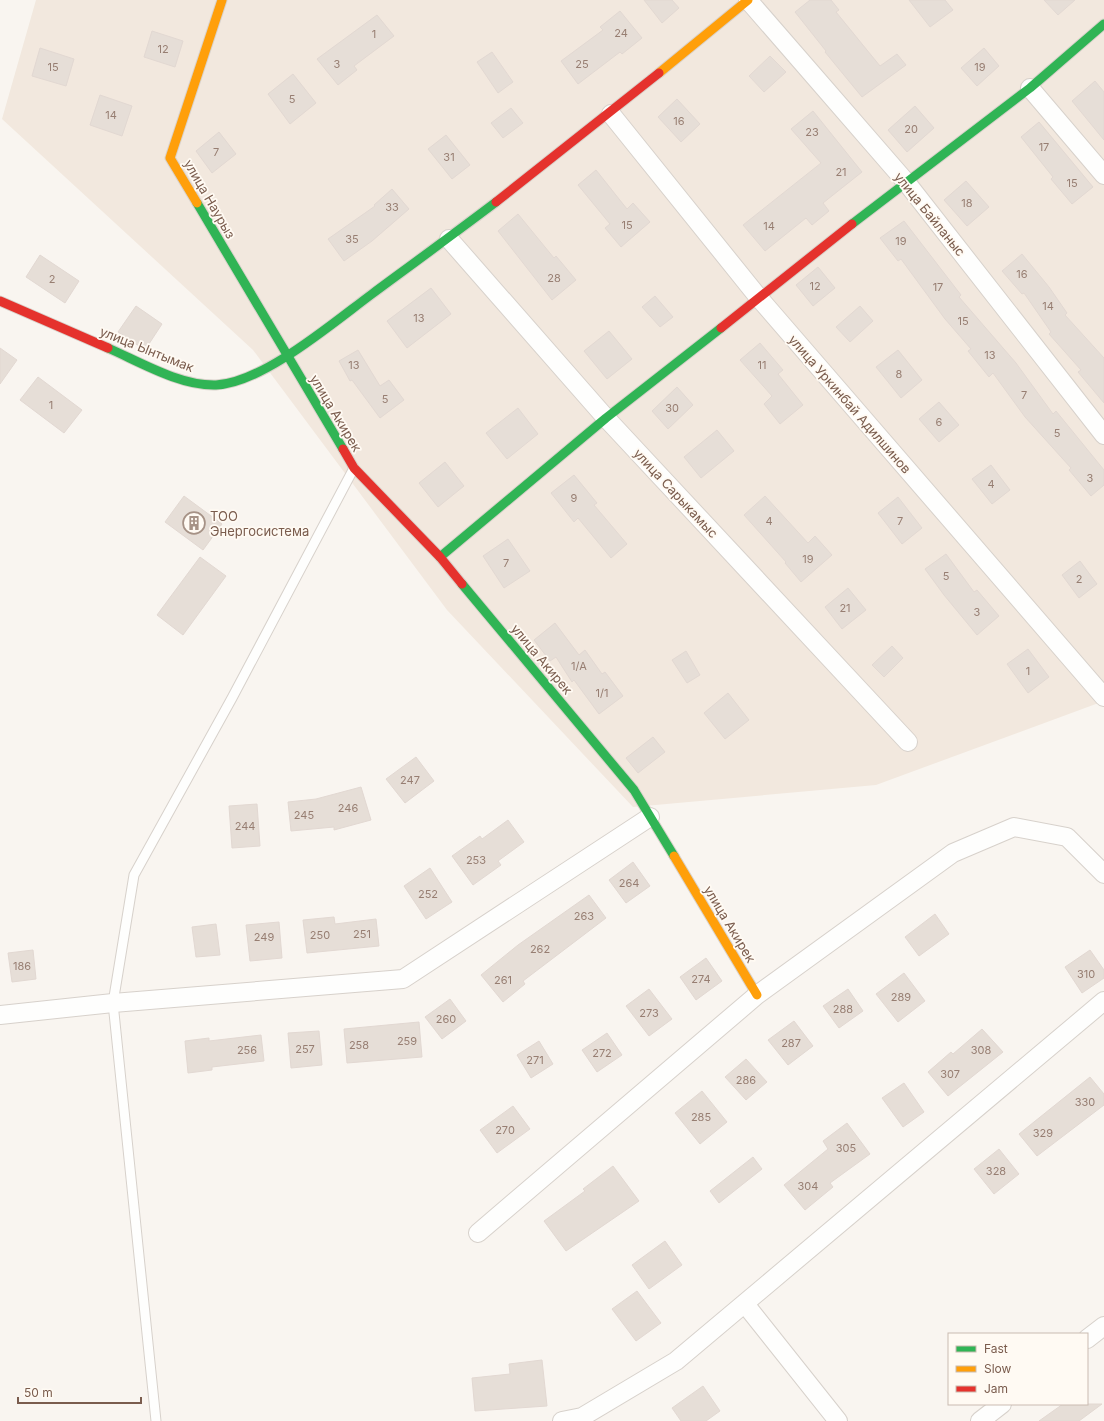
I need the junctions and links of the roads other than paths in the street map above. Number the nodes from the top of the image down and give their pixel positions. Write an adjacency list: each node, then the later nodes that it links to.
1 (222, 0): 11 (street, улица Наурыз)
2 (748, 0): 5 (street, улица Ынтымак); 7 (street, улица Байланыс)
3 (1104, 24): 4 (street)
4 (1030, 88): 6 (street); 7 (street)
5 (611, 114): 8 (street, улица Ынтымак); 9 (street, улица Уркинбай Адилшинов)
6 (1104, 175)
7 (906, 182): 9 (street); 13 (street, улица Байланыс)
8 (449, 239): 11 (street, улица Ынтымак); 12 (street, улица Сарыкамыс)
9 (759, 298): 12 (street); 16 (street, улица Уркинбай Адилшинов)
10 (0, 301): 11 (street, улица Ынтымак)
11 (287, 356): 14 (street, улица Акирек)
12 (606, 418): 15 (street); 17 (street, улица Сарыкамыс)
13 (1104, 435)
14 (354, 468): 15 (street, улица Акирек); 22 (lane)
15 (440, 557): 18 (street, улица Акирек)
16 (1101, 689)
17 (908, 742)
18 (650, 817): 20 (street, улица Акирек); 22 (street)
19 (1104, 874): 20 (street)
20 (757, 995): 24 (street)
21 (1104, 1000): 25 (street)
22 (113, 1003): 23 (street); 29 (lane)
23 (0, 1015)
24 (478, 1232)
25 (745, 1304): 30 (street); 31 (street)
26 (1104, 1326): 27 (street)
27 (1088, 1338)
28 (1001, 1405): 32 (street)
29 (156, 1421)
30 (562, 1421)
31 (838, 1421)
32 (980, 1421)

